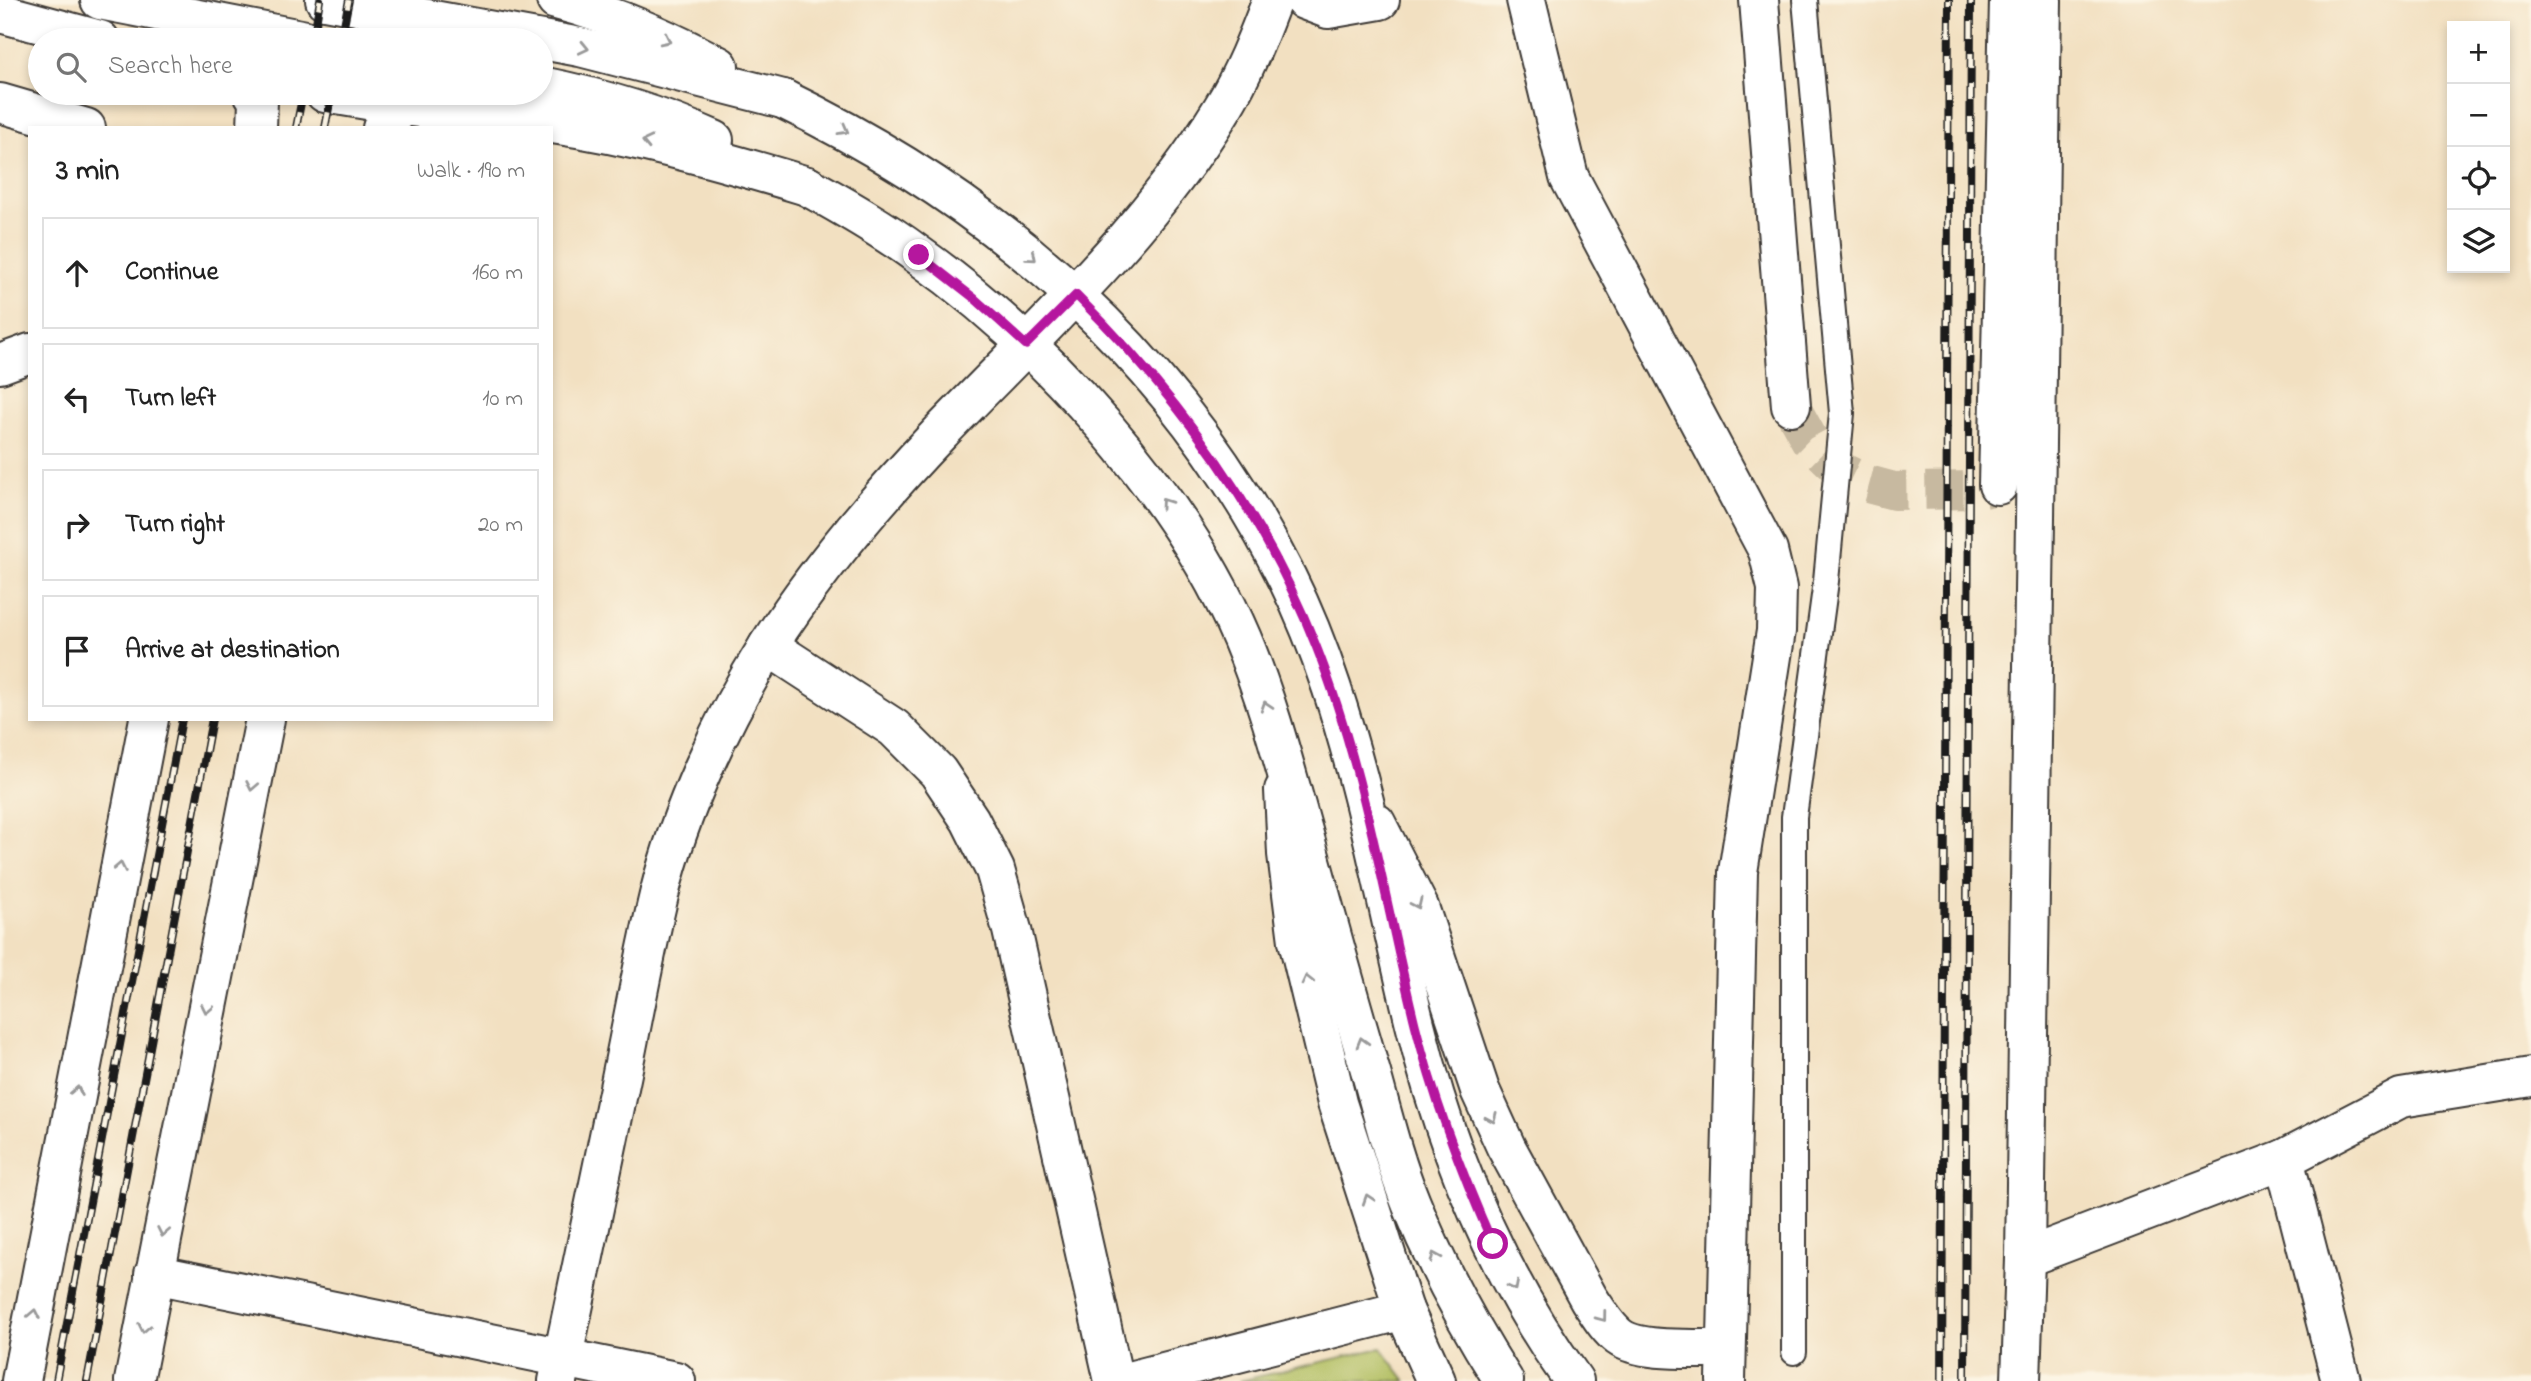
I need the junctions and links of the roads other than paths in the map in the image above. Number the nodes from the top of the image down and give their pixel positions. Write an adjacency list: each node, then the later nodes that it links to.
1 (100, 0): 14 (street)
2 (325, 0): 15 (street, one-way to 15)
3 (556, 0): 18 (street, one-way to 18)
4 (1272, 0): 26 (street)
5 (1304, 0): 6 (street)
6 (1380, 0)
7 (1525, 0): 43 (street)
8 (1759, 0): 30 (street)
9 (1805, 0): 42 (lane)
10 (2009, 0): 31 (street)
11 (2042, 0): 39 (street)
12 (0, 13): 13 (street)
13 (56, 28)
14 (244, 28)
15 (477, 28)
16 (553, 42): 18 (street, one-way to 18)
17 (553, 89): 25 (street)
18 (783, 99): 26 (street, one-way to 26)
19 (0, 103): 23 (street)
20 (258, 105): 24 (street)
21 (358, 105): 22 (street)
22 (392, 117): 25 (street, one-way to 22)
23 (79, 126)
24 (257, 126)
25 (807, 186): 27 (street)
26 (1076, 295): 27 (street); 36 (street)
27 (1026, 345): 32 (street); 35 (street, one-way to 27)
28 (28, 354): 29 (street)
29 (0, 364)
30 (1791, 406)
31 (1998, 485)
32 (768, 646): 44 (street); 48 (street)
33 (149, 721): 45 (street, one-way to 33)
34 (265, 721): 40 (street, one-way to 40)
35 (1282, 757): 41 (street, one-way to 35); 51 (street, one-way to 35)
36 (1363, 799): 43 (street, one-way to 43); 52 (street, one-way to 52)
37 (2531, 1077): 38 (street)
38 (2284, 1160): 39 (street); 54 (street)
39 (2025, 1258): 53 (street)
40 (154, 1274): 44 (street); 46 (street, one-way to 46)
41 (1404, 1310): 49 (street); 50 (street)
42 (1794, 1352)
43 (1726, 1365)
44 (561, 1370): 47 (street)
45 (21, 1381)
46 (134, 1381)
47 (676, 1381)
48 (1114, 1381)
49 (1129, 1381)
50 (1436, 1381)
51 (1504, 1381)
52 (1574, 1381)
53 (2021, 1381)
54 (2341, 1381)

